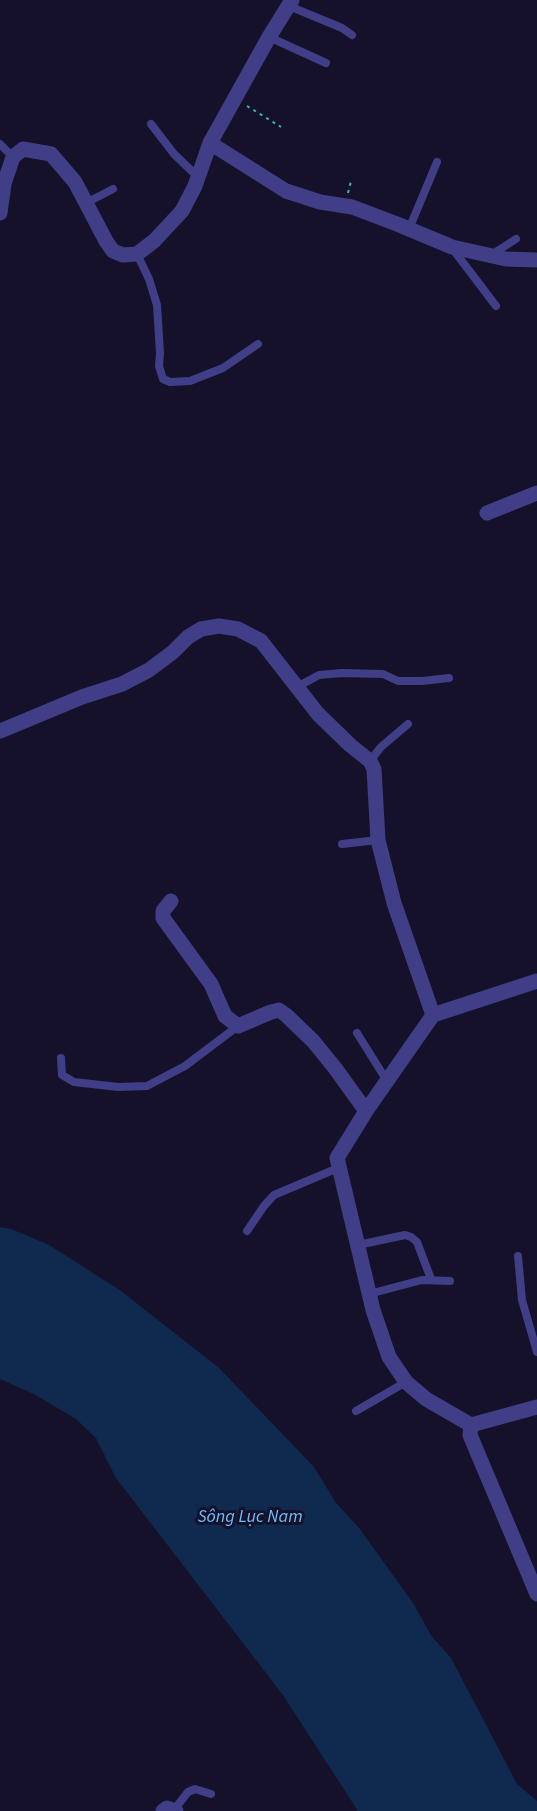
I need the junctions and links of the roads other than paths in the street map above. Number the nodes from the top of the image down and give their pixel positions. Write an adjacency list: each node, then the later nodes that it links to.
1 (291, 3): 2 (lane); 3 (street)
2 (352, 35)
3 (269, 37): 4 (lane); 6 (street)
4 (326, 63)
5 (151, 124): 10 (lane)
6 (210, 143): 10 (street); 14 (street)
7 (0, 144): 8 (lane)
8 (13, 157): 12 (street); 13 (street)
9 (437, 162): 14 (lane)
10 (199, 178): 17 (street)
11 (113, 189): 12 (lane)
12 (86, 203): 17 (street)
13 (0, 213)
14 (409, 229): 16 (street)
15 (516, 239): 18 (lane)
16 (452, 247): 18 (street); 20 (lane)
17 (137, 254): 21 (lane)
18 (490, 256): 19 (street)
19 (537, 260)
20 (496, 306)
21 (258, 344)
22 (537, 493): 23 (street)
23 (487, 513)
24 (449, 678): 25 (lane)
25 (297, 687): 27 (street); 28 (street)
26 (408, 724): 28 (lane)
27 (0, 731)
28 (370, 761): 29 (street)
29 (378, 840): 30 (lane); 33 (street)
30 (342, 844)
31 (171, 902): 34 (street)
32 (537, 981): 33 (street)
33 (433, 1015): 37 (street)
34 (238, 1026): 36 (lane); 38 (street)
35 (357, 1033): 37 (lane)
36 (61, 1058)
37 (388, 1082): 38 (street)
38 (366, 1111): 39 (street)
39 (338, 1168): 40 (lane); 41 (street)
40 (247, 1231)
41 (358, 1245): 43 (lane); 45 (street)
42 (518, 1256): 46 (lane)
43 (431, 1279): 44 (lane); 45 (lane)
44 (450, 1281)
45 (369, 1294): 47 (street)
46 (537, 1352)
47 (406, 1382): 49 (lane); 50 (street)
48 (537, 1407): 50 (street)
49 (357, 1411)
50 (471, 1425): 51 (street)
51 (537, 1594)
52 (211, 1794): 53 (lane)
53 (171, 1810)

